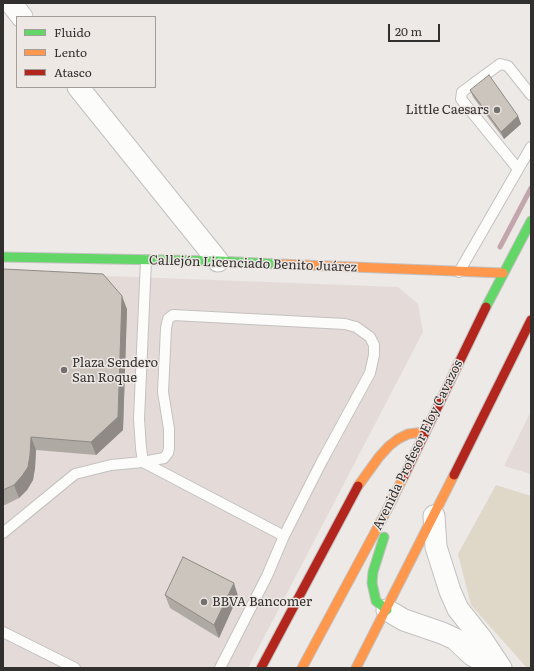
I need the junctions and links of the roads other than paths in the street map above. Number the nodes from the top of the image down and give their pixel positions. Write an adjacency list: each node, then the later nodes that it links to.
1 (11, 3): 2 (street)
2 (21, 16)
3 (79, 88): 10 (street)
4 (531, 95): 6 (lane)
5 (531, 147): 6 (lane)
6 (518, 169): 11 (lane)
7 (531, 221): 12 (main road, Avenida Profesor Eloy Cavazos)
8 (3, 257): 9 (main road, Callejón Licenciado Benito Juárez)
9 (146, 260): 10 (main road, Callejón Licenciado Benito Juárez); 15 (lane)
10 (218, 260): 11 (main road, Callejón Licenciado Benito Juárez)
11 (459, 272): 12 (main road, Callejón Licenciado Benito Juárez)
12 (503, 273): 14 (main road, Avenida Profesor Eloy Cavazos)
13 (531, 320): 17 (main road)
14 (424, 432): 16 (main road, Avenida Profesor Eloy Cavazos); 24 (main road)
15 (143, 462): 18 (lane); 19 (lane); 19 (lane)
16 (388, 508): 20 (main road); 25 (main road, Avenida Profesor Eloy Cavazos)
17 (434, 516): 20 (main road); 28 (street)
18 (3, 533)
19 (284, 536): 23 (lane)
20 (387, 610): 26 (main road); 27 (street)
21 (3, 632): 22 (lane)
22 (75, 668)
23 (220, 668)
24 (261, 668)
25 (302, 668)
26 (356, 668)
27 (494, 668)
28 (501, 668)

